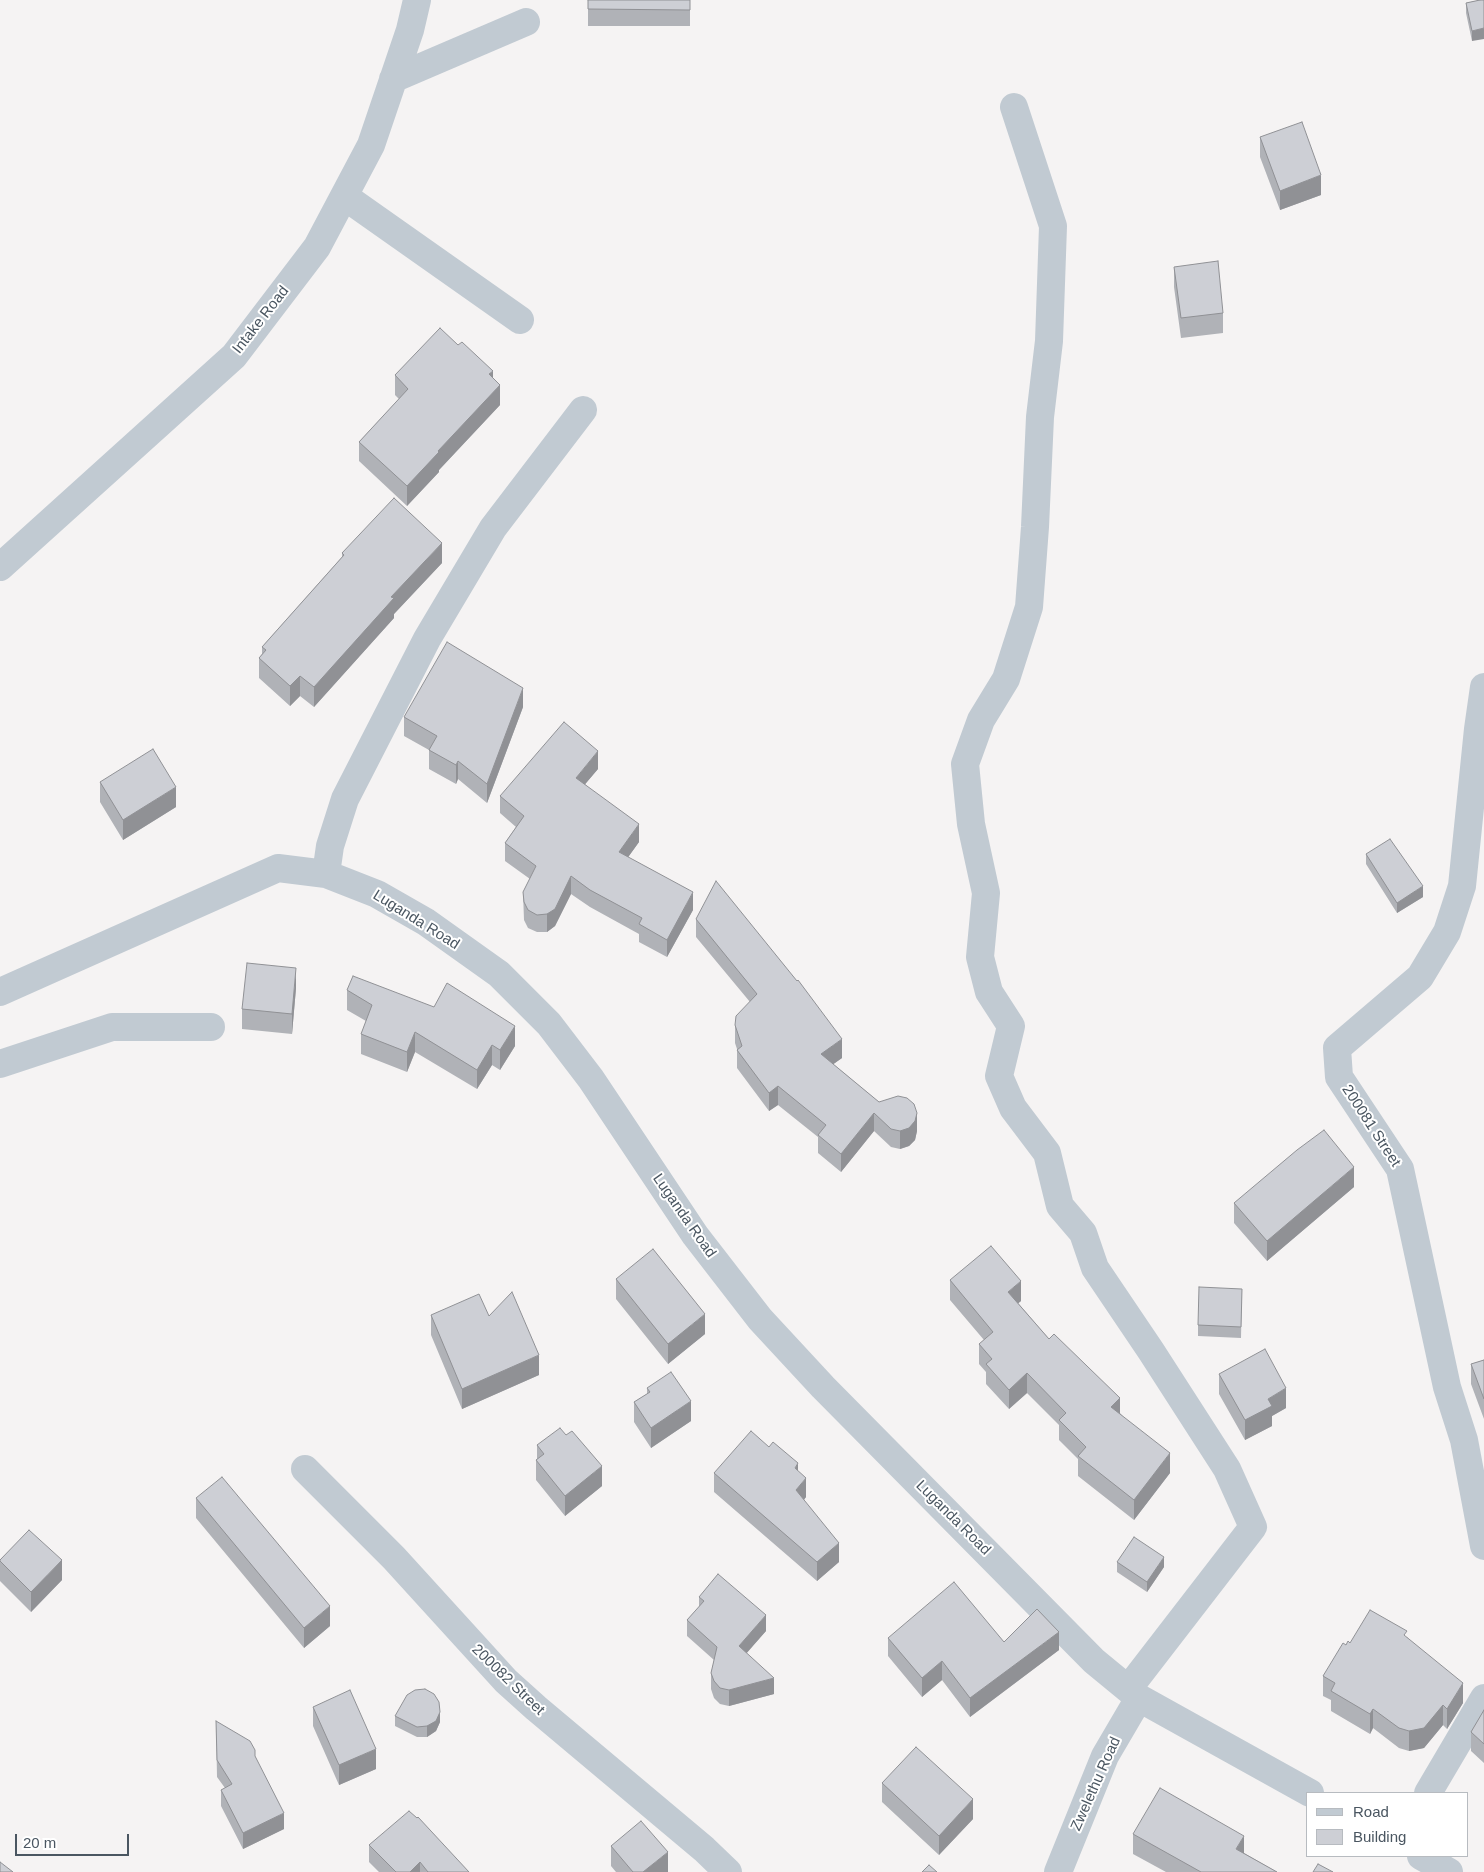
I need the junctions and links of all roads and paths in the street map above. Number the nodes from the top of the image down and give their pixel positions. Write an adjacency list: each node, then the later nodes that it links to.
1 (418, 0): 3 (street, Intake Road)
2 (526, 22): 3 (street)
3 (393, 80): 5 (street, Intake Road)
4 (1014, 107): 16 (street, Zwelethu Road)
5 (344, 196): 6 (street); 8 (street, Intake Road)
6 (520, 320)
7 (582, 410): 10 (street)
8 (0, 567)
9 (1484, 687): 15 (street, 200081 Street)
10 (326, 874): 11 (street, Luganda Road); 16 (street, Luganda Road)
11 (0, 992)
12 (211, 1027): 13 (street)
13 (0, 1064)
14 (305, 1469): 21 (street, 200082 Street)
15 (1484, 1546)
16 (1133, 1693): 18 (street, Luganda Road); 22 (street, Zwelethu Road)
17 (1484, 1698): 19 (street)
18 (1308, 1792)
19 (1429, 1792)
20 (1423, 1857): 23 (street)
21 (728, 1872)
22 (1058, 1872)
23 (1449, 1872)

